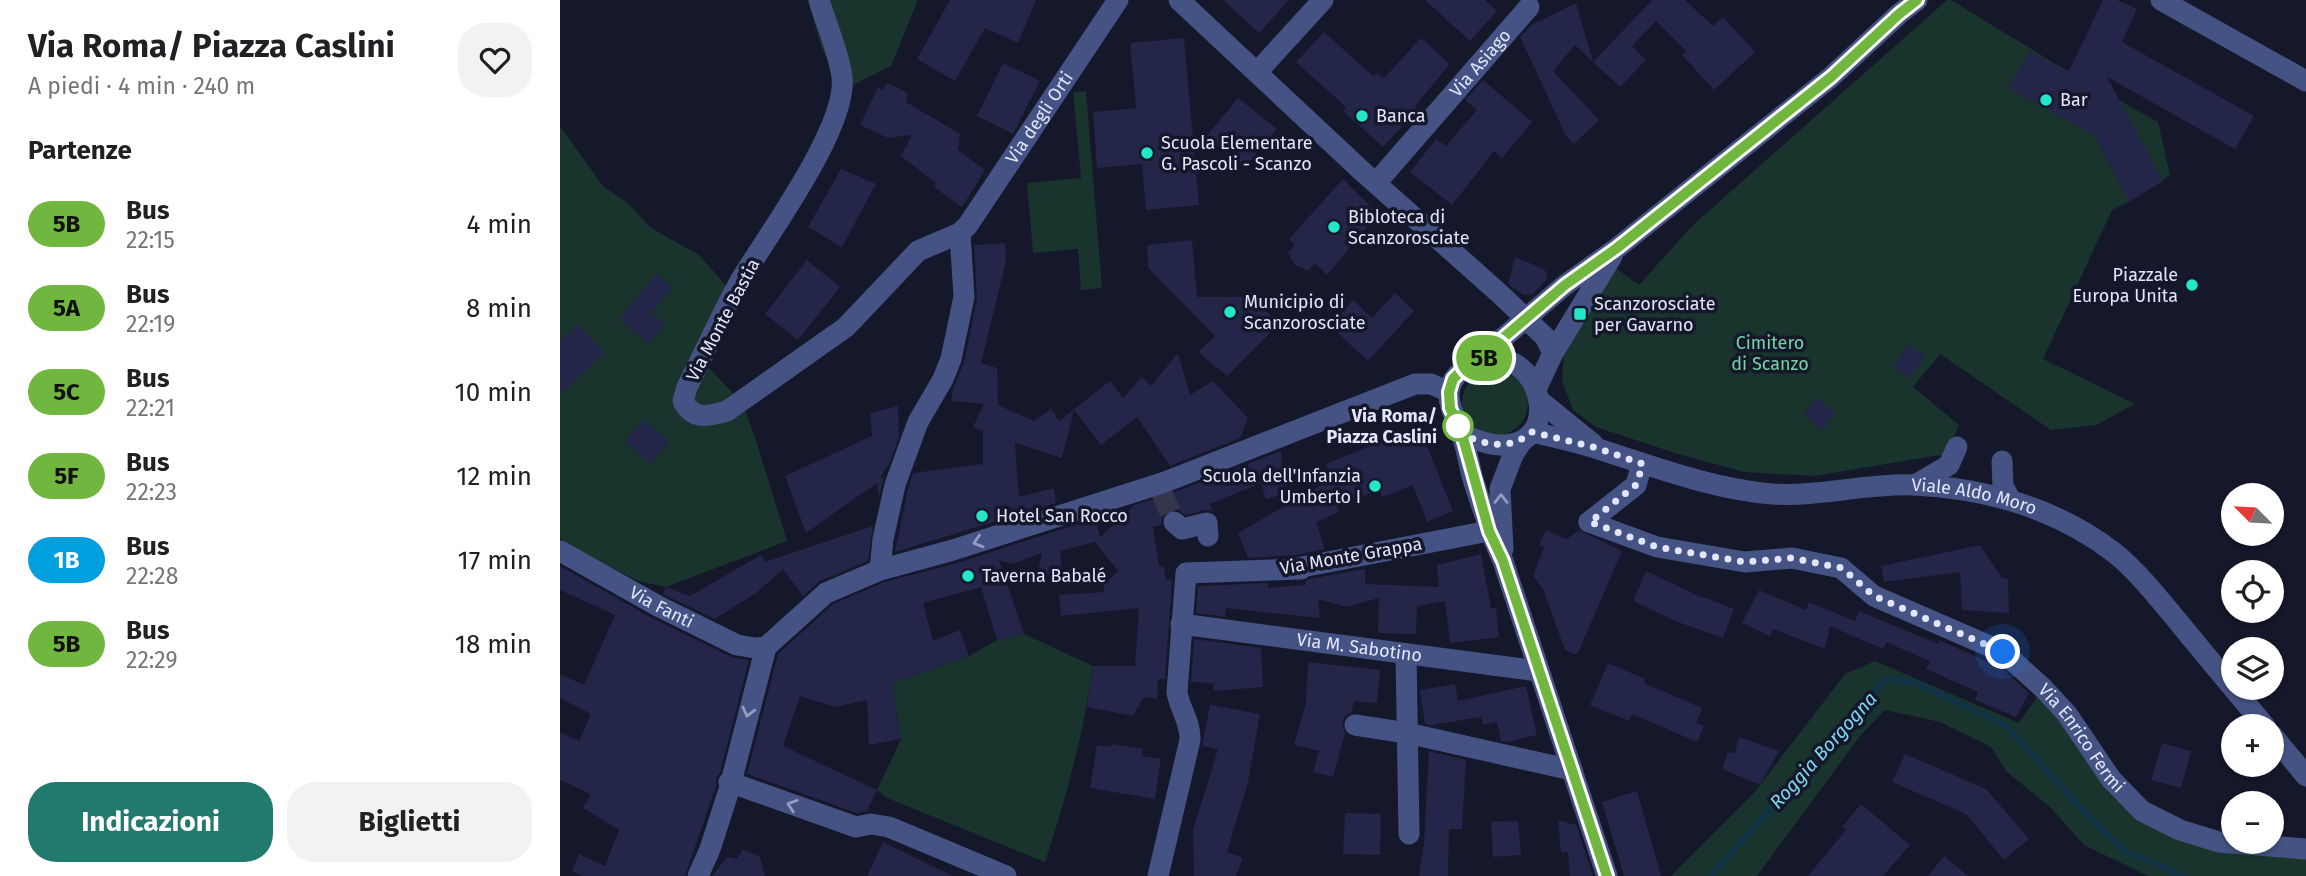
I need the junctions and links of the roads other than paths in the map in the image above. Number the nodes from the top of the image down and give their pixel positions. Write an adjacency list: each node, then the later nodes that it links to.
1 (819, 0): 11 (street, Via Monte Bastia)
2 (1118, 0): 11 (street, Via degli Orti)
3 (1179, 0): 8 (street)
4 (1323, 0): 8 (street)
5 (1917, 0): 12 (street)
6 (2161, 0): 9 (street)
7 (1529, 7): 10 (street, Via Asiago)
8 (1258, 71): 10 (street)
9 (2306, 81)
10 (1376, 183): 13 (street)
11 (960, 233): 31 (street)
12 (1617, 248): 13 (street); 14 (street)
13 (1525, 320): 14 (street); 15 (street)
14 (1553, 353): 17 (street)
15 (1483, 359): 16 (street); 17 (street)
16 (1449, 392): 18 (street); 31 (street, one-way to 31)
17 (1538, 394): 19 (street); 21 (street, Viale Aldo Moro)
18 (1462, 434): 19 (street); 27 (street)
19 (1527, 437): 21 (street, Viale Aldo Moro); 30 (street, one-way to 19)
20 (1957, 447): 24 (street)
21 (1597, 448): 23 (street, Viale Aldo Moro)
22 (2002, 461): 25 (street)
23 (1643, 464): 24 (street, Viale Aldo Moro); 44 (street, Via Enrico Fermi)
24 (1915, 485): 25 (street, Viale Aldo Moro)
25 (2010, 499): 36 (street, Viale Aldo Moro)
26 (1174, 522): 28 (street)
27 (1489, 531): 30 (street); 32 (street, Via Monte Grappa)
28 (1208, 536)
29 (560, 551): 33 (street, Via Fanti)
30 (1503, 561): 35 (street)
31 (880, 570): 33 (street)
32 (1181, 624): 34 (street, Via M. Sabotino); 47 (street, Via Monte Grappa)
33 (765, 646): 42 (street, one-way to 42)
34 (1406, 654): 35 (street, Via M. Sabotino); 38 (street)
35 (1538, 671): 40 (street)
36 (2255, 714)
37 (1355, 725): 38 (street)
38 (1407, 733): 40 (street); 43 (street)
39 (2284, 749): 41 (street)
40 (1572, 770): 48 (street)
41 (2306, 776)
42 (729, 782): 45 (street); 46 (street, one-way to 42)
43 (1409, 834)
44 (2302, 846)
45 (698, 876)
46 (1006, 876)
47 (1158, 876)
48 (1607, 876)

